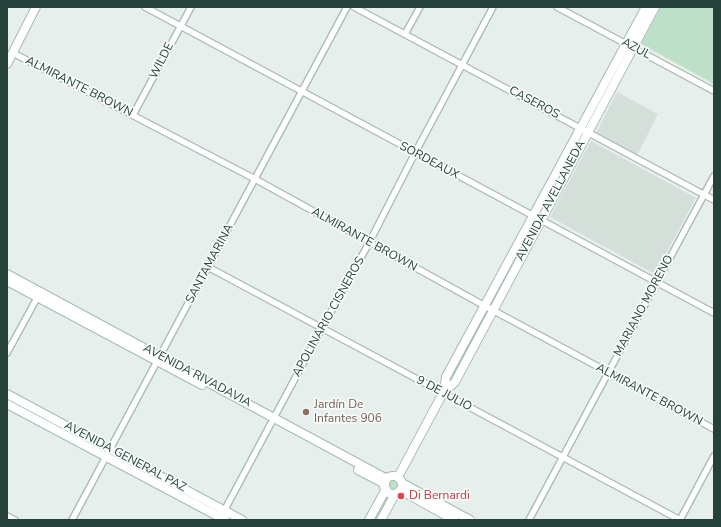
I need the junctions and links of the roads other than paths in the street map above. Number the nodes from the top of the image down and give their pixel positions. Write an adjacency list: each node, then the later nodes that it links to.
1 (36, 7): 14 (main road)
2 (145, 7): 11 (street, SORDEAUX)
3 (190, 7): 11 (street, WILDE)
4 (347, 7): 18 (street, SANTAMARINA)
5 (354, 7): 12 (street, CASEROS)
6 (420, 7): 12 (street)
7 (493, 7): 16 (street, APOLINARIO CISNEROS)
8 (557, 7): 13 (street, AZUL)
9 (646, 7): 13 (main road, AVENIDA AVELLANEDA)
10 (655, 7): 13 (main road, AVENIDA AVELLANEDA)
11 (180, 26): 18 (street, SORDEAUX); 19 (street, WILDE)
12 (405, 34): 16 (street, CASEROS)
13 (630, 45): 17 (street, AZUL); 20 (main road, AVENIDA AVELLANEDA)
14 (13, 53): 15 (main road); 19 (street, ALMIRANTE BROWN)
15 (7, 64)
16 (462, 65): 20 (street, CASEROS); 21 (street, APOLINARIO CISNEROS)
17 (714, 91)
18 (302, 92): 21 (street, SORDEAUX); 23 (street, SANTAMARINA)
19 (134, 115): 23 (street, ALMIRANTE BROWN)
20 (584, 130): 24 (street, CASEROS); 26 (main road, AVENIDA AVELLANEDA)
21 (415, 153): 26 (street, SORDEAUX); 27 (street, APOLINARIO CISNEROS)
22 (714, 176): 24 (street, MARIANO MORENO)
23 (255, 179): 27 (street, ALMIRANTE BROWN); 28 (street, SANTAMARINA)
24 (704, 194): 25 (street, CASEROS); 31 (street, MARIANO MORENO)
25 (714, 200)
26 (537, 218): 31 (street, SORDEAUX); 33 (main road, AVENIDA AVELLANEDA); 34 (main road, AVENIDA AVELLANEDA)
27 (369, 243): 33 (street, ALMIRANTE BROWN); 36 (street, APOLINARIO CISNEROS)
28 (208, 267): 36 (street, 9 DE JULIO); 38 (street, SANTAMARINA)
29 (7, 274): 38 (main road, AVENIDA RIVADAVIA)
30 (7, 281): 32 (main road, AVENIDA RIVADAVIA)
31 (656, 283): 35 (street, SORDEAUX); 39 (street, MARIANO MORENO)
32 (37, 298): 37 (street); 38 (main road, AVENIDA RIVADAVIA)
33 (485, 306): 34 (street, ALMIRANTE BROWN); 40 (main road, AVENIDA AVELLANEDA)
34 (492, 310): 39 (street, ALMIRANTE BROWN); 40 (main road, AVENIDA AVELLANEDA)
35 (714, 314)
36 (322, 328): 40 (street, 9 DE JULIO); 43 (street, APOLINARIO CISNEROS)
37 (7, 353)
38 (158, 359): 43 (main road, AVENIDA RIVADAVIA); 45 (street, SANTAMARINA)
39 (608, 373): 44 (street, ALMIRANTE BROWN); 48 (street, MARIANO MORENO)
40 (443, 393): 48 (street, 9 DE JULIO); 51 (main road, AVENIDA AVELLANEDA)
41 (7, 394): 45 (main road, AVENIDA GENERAL PAZ)
42 (7, 404): 46 (main road, AVENIDA GENERAL PAZ)
43 (272, 420): 50 (main road, AVENIDA RIVADAVIA); 53 (street, APOLINARIO CISNEROS)
44 (714, 430)
45 (110, 449): 46 (street, SANTAMARINA); 49 (main road, AVENIDA GENERAL PAZ)
46 (106, 456): 49 (main road, AVENIDA GENERAL PAZ); 55 (street, SANTAMARINA)
47 (714, 456): 62 (street)
48 (563, 457): 61 (street, MARIANO MORENO); 62 (street, 9 DE JULIO)
49 (145, 472): 53 (main road, AVENIDA GENERAL PAZ)
50 (386, 484): 51 (main road); 51 (main road, AVENIDA RIVADAVIA); 57 (main road)
51 (399, 486): 58 (main road, AVENIDA AVELLANEDA); 59 (main road); 60 (main road)
52 (7, 516): 54 (street)
53 (222, 517): 56 (main road, AVENIDA GENERAL PAZ)
54 (15, 520)
55 (72, 520)
56 (242, 520)
57 (369, 520)
58 (381, 520)
59 (454, 520)
60 (470, 520)
61 (529, 520)
62 (680, 520)

